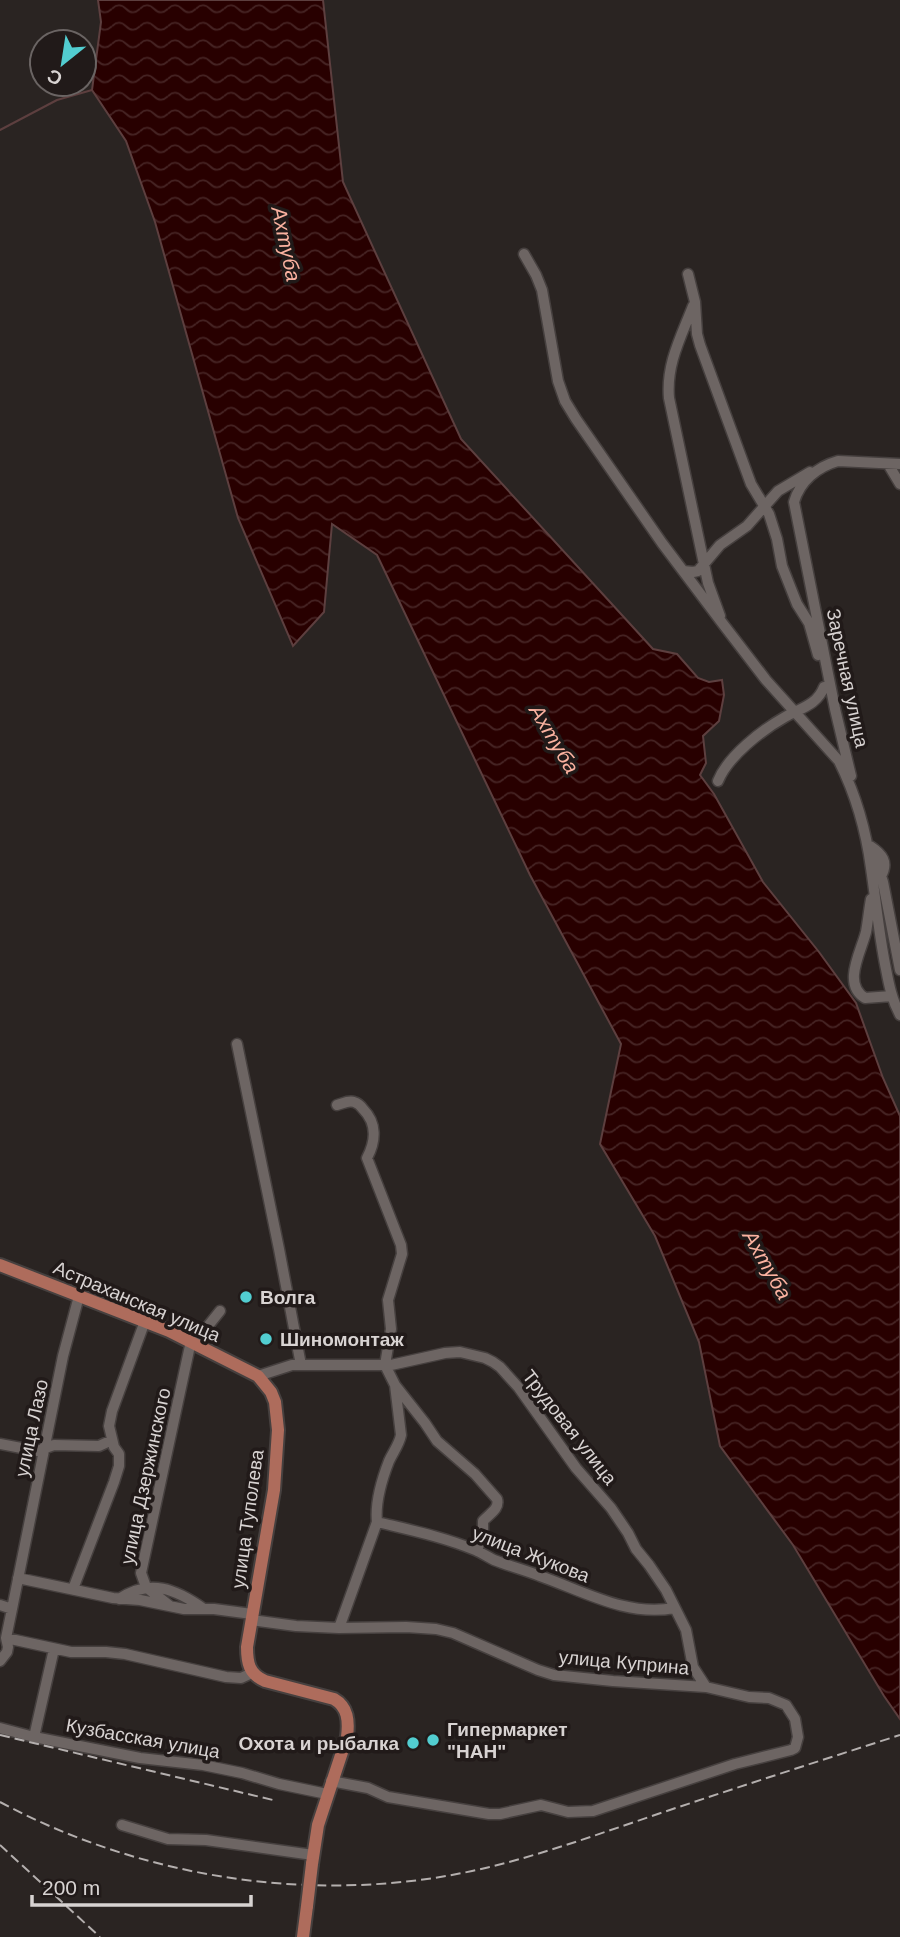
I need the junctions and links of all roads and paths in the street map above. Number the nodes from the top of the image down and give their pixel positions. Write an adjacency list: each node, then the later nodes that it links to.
1 (524, 254): 12 (street)
2 (688, 274): 3 (street)
3 (695, 302): 10 (street); 11 (street)
4 (888, 464): 5 (street); 6 (street); 7 (street)
5 (900, 464)
6 (817, 471): 8 (street); 9 (street)
7 (900, 484)
8 (778, 491): 9 (street); 10 (street)
9 (794, 502): 16 (street, Заречная улица)
10 (764, 506): 11 (street); 14 (street)
11 (705, 564): 12 (street); 13 (street)
12 (683, 571): 13 (street)
13 (723, 624): 15 (street)
14 (824, 687): 15 (street); 16 (street)
15 (795, 712): 17 (street); 18 (street)
16 (845, 750): 18 (street, Заречная улица)
17 (718, 781)
18 (862, 820): 19 (street, Заречная улица)
19 (869, 845): 20 (street, Заречная улица); 21 (street)
20 (881, 876): 21 (street); 22 (street, Заречная улица)
21 (874, 891): 23 (street); 23 (street)
22 (900, 970)
23 (892, 996): 24 (street)
24 (900, 1015)
25 (237, 1044): 32 (street)
26 (337, 1105): 33 (street)
27 (0, 1265): 28 (main road, Астраханская улица)
28 (79, 1296): 30 (main road, Астраханская улица); 38 (street, улица Лазо)
29 (220, 1311): 31 (street, улица Дзержинского)
30 (145, 1321): 31 (main road, Астраханская улица); 36 (street)
31 (194, 1343): 34 (main road, Астраханская улица); 42 (street, улица Дзержинского)
32 (301, 1365): 33 (street, Трудовая улица); 34 (street, Трудовая улица)
33 (385, 1365): 35 (street); 47 (street, Трудовая улица)
34 (258, 1376): 50 (main road, улица Туполева)
35 (395, 1385): 39 (street); 40 (street)
36 (112, 1440): 38 (street); 43 (street)
37 (0, 1444): 38 (street)
38 (46, 1447): 41 (street, улица Лазо)
39 (377, 1522): 40 (street, улица Жукова); 51 (street)
40 (477, 1551): 47 (street, улица Жукова)
41 (18, 1578): 43 (street, улица Куприна); 48 (street, улица Лазо)
42 (146, 1587): 44 (street); 46 (street, улица Дзержинского); 49 (street, улица Куприна)
43 (73, 1589): 44 (street, улица Куприна)
44 (118, 1599): 46 (street, улица Куприна)
45 (0, 1605): 48 (street)
46 (170, 1606): 49 (street, улица Куприна)
47 (674, 1608): 56 (street, Трудовая улица)
48 (12, 1609): 52 (street)
49 (205, 1609): 50 (street, улица Куприна)
50 (252, 1617): 51 (street, улица Куприна); 55 (main road, улица Туполева)
51 (339, 1628): 56 (street, улица Куприна)
52 (6, 1639): 53 (street); 54 (street)
53 (54, 1649): 55 (street); 58 (street, Кузбасская улица)
54 (0, 1661)
55 (252, 1673): 59 (main road)
56 (706, 1687): 59 (street, улица Куприна)
57 (0, 1728): 58 (street, Кузбасская улица)
58 (34, 1737): 59 (street, Кузбасская улица)
59 (329, 1787): 61 (main road)
60 (122, 1825): 61 (street)
61 (313, 1859): 62 (main road, bridge)
62 (303, 1937)

